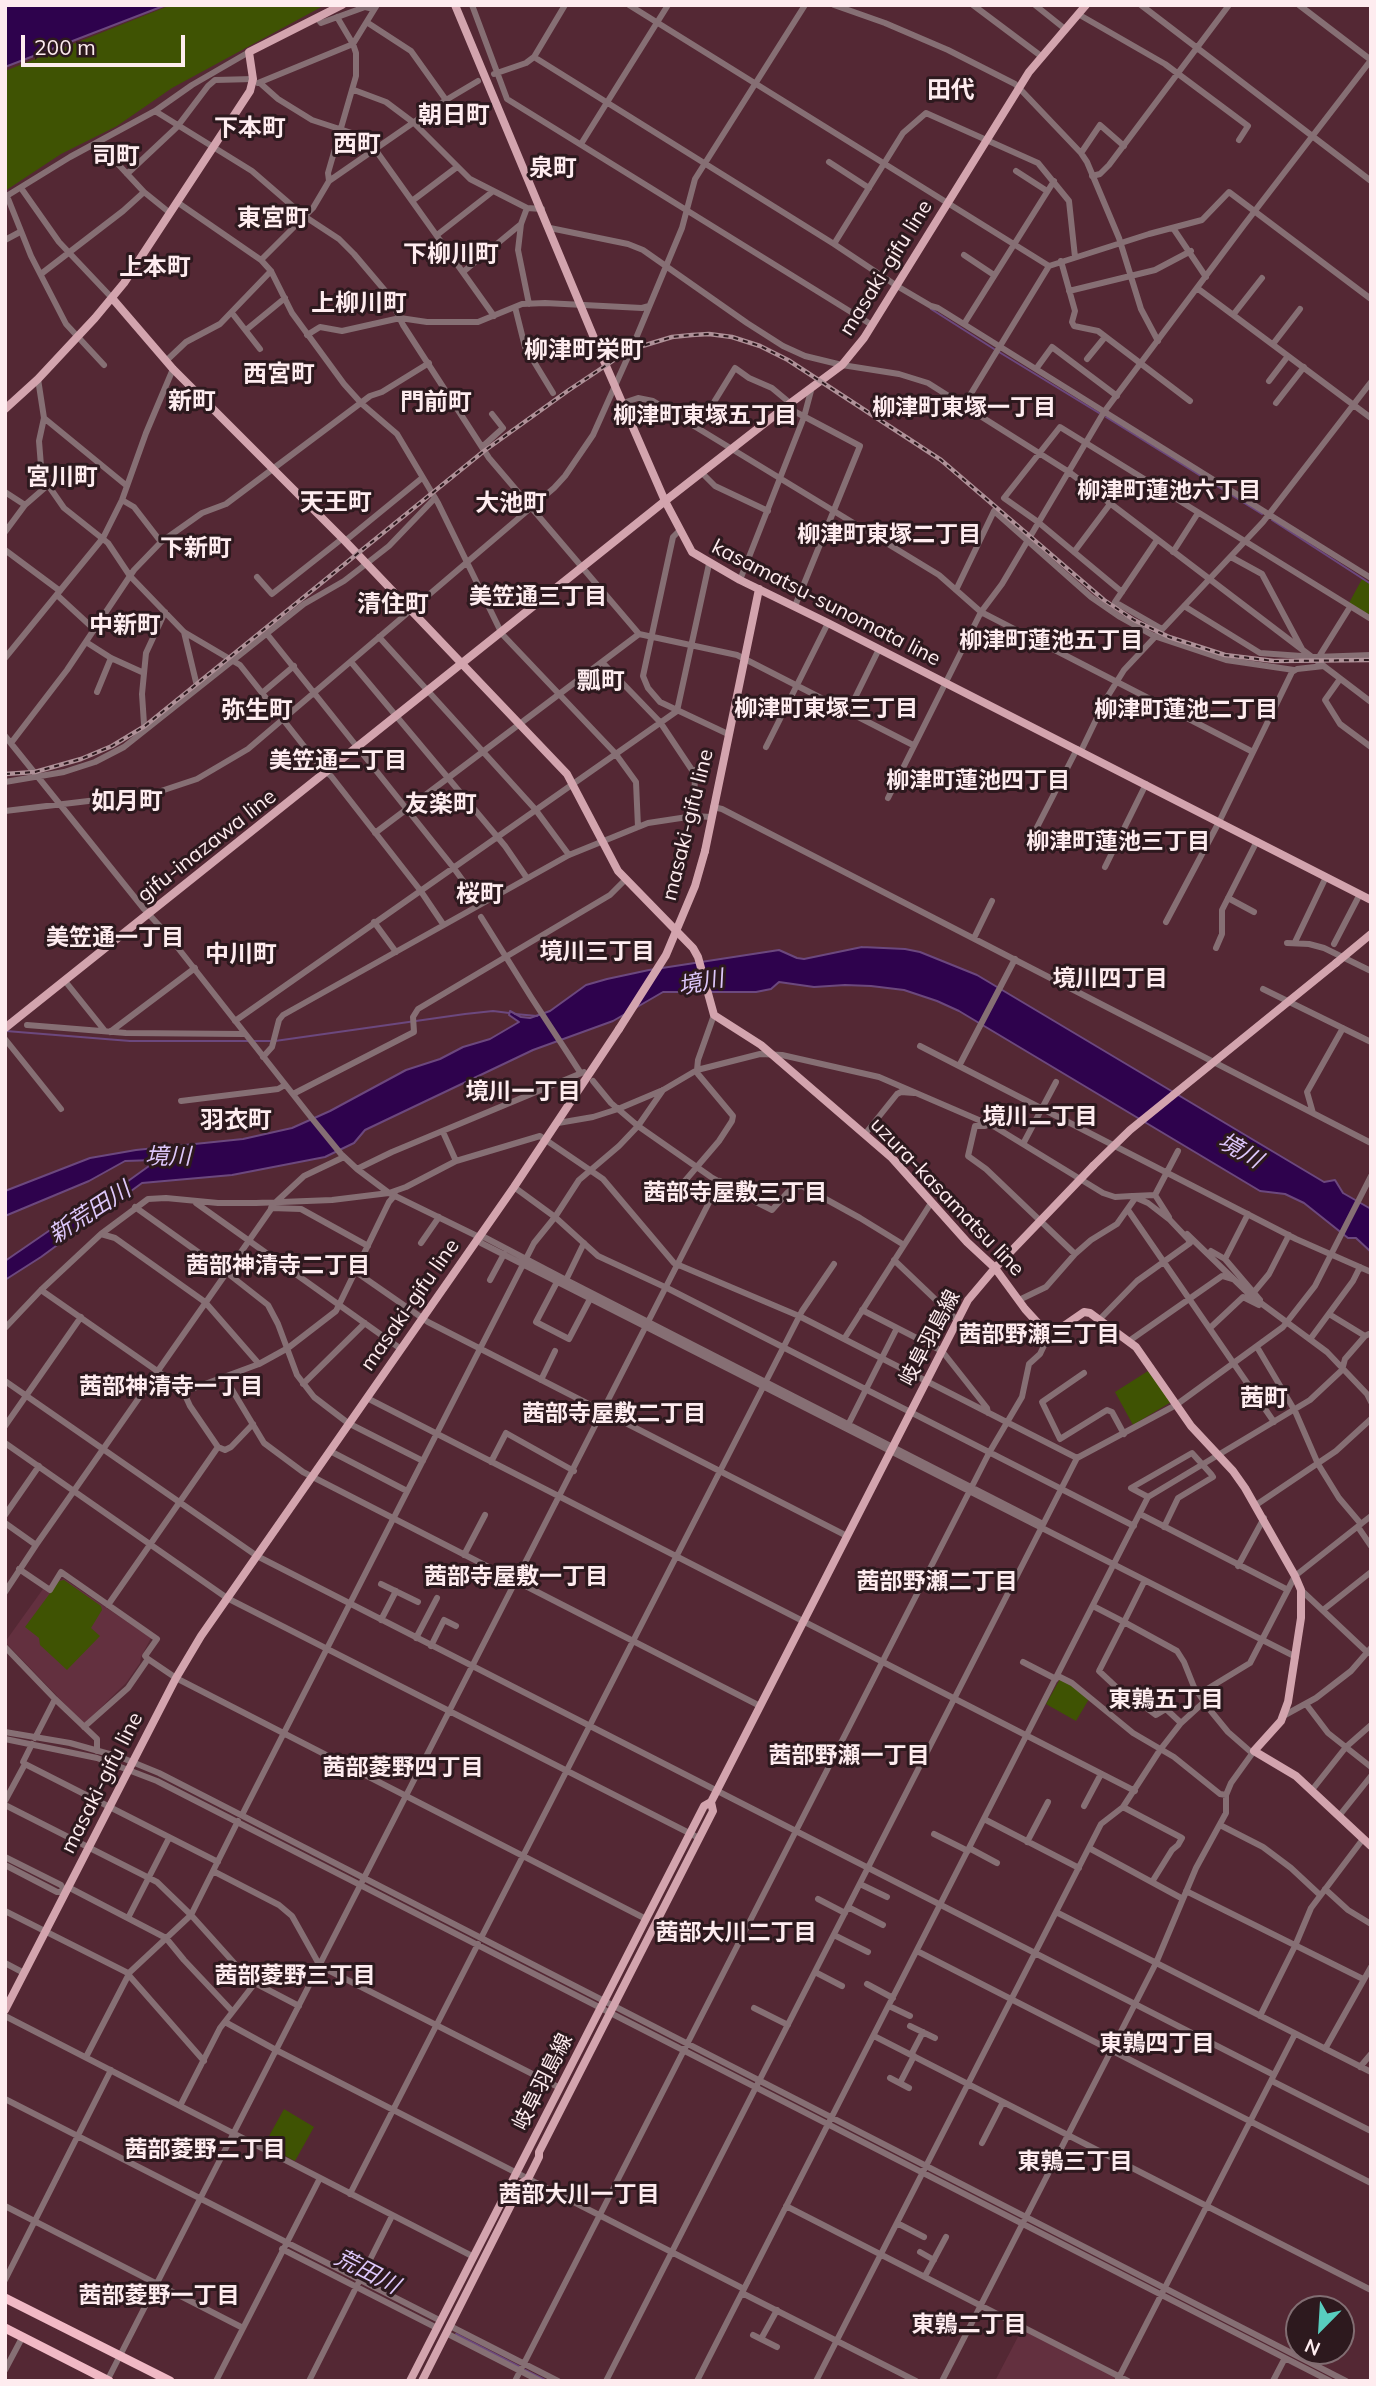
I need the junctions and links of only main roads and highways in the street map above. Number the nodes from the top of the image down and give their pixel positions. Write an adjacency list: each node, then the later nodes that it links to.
1 (342, 5): 4 (main road)
2 (455, 5): 6 (main road)
3 (1086, 5): 6 (main road, masaki-gifu line)
4 (112, 298): 5 (main road); 8 (main road)
5 (5, 409)
6 (666, 501): 7 (main road, kasamatsu-sunomata line); 8 (main road, gifu-inazawa line)
7 (759, 589): 9 (main road, kasamatsu-sunomata line); 15 (main road, masaki-gifu line, bridge)
8 (463, 665): 11 (main road, gifu-inazawa line); 12 (main road, uzura-kasamatsu line)
9 (1371, 900)
10 (1371, 934): 12 (main road, 岐阜羽島線, bridge)
11 (6, 1027)
12 (995, 1268): 13 (main road, 岐阜羽島線); 14 (main road, uzura-kasamatsu line)
13 (711, 1802): 20 (main road, 岐阜羽島線); 21 (main road, 岐阜羽島線)
14 (1371, 1846)
15 (5, 2010)
16 (5, 2298): 19 (highway)
17 (5, 2328): 18 (highway)
18 (108, 2381)
19 (170, 2381)
20 (410, 2381)
21 (422, 2381)

